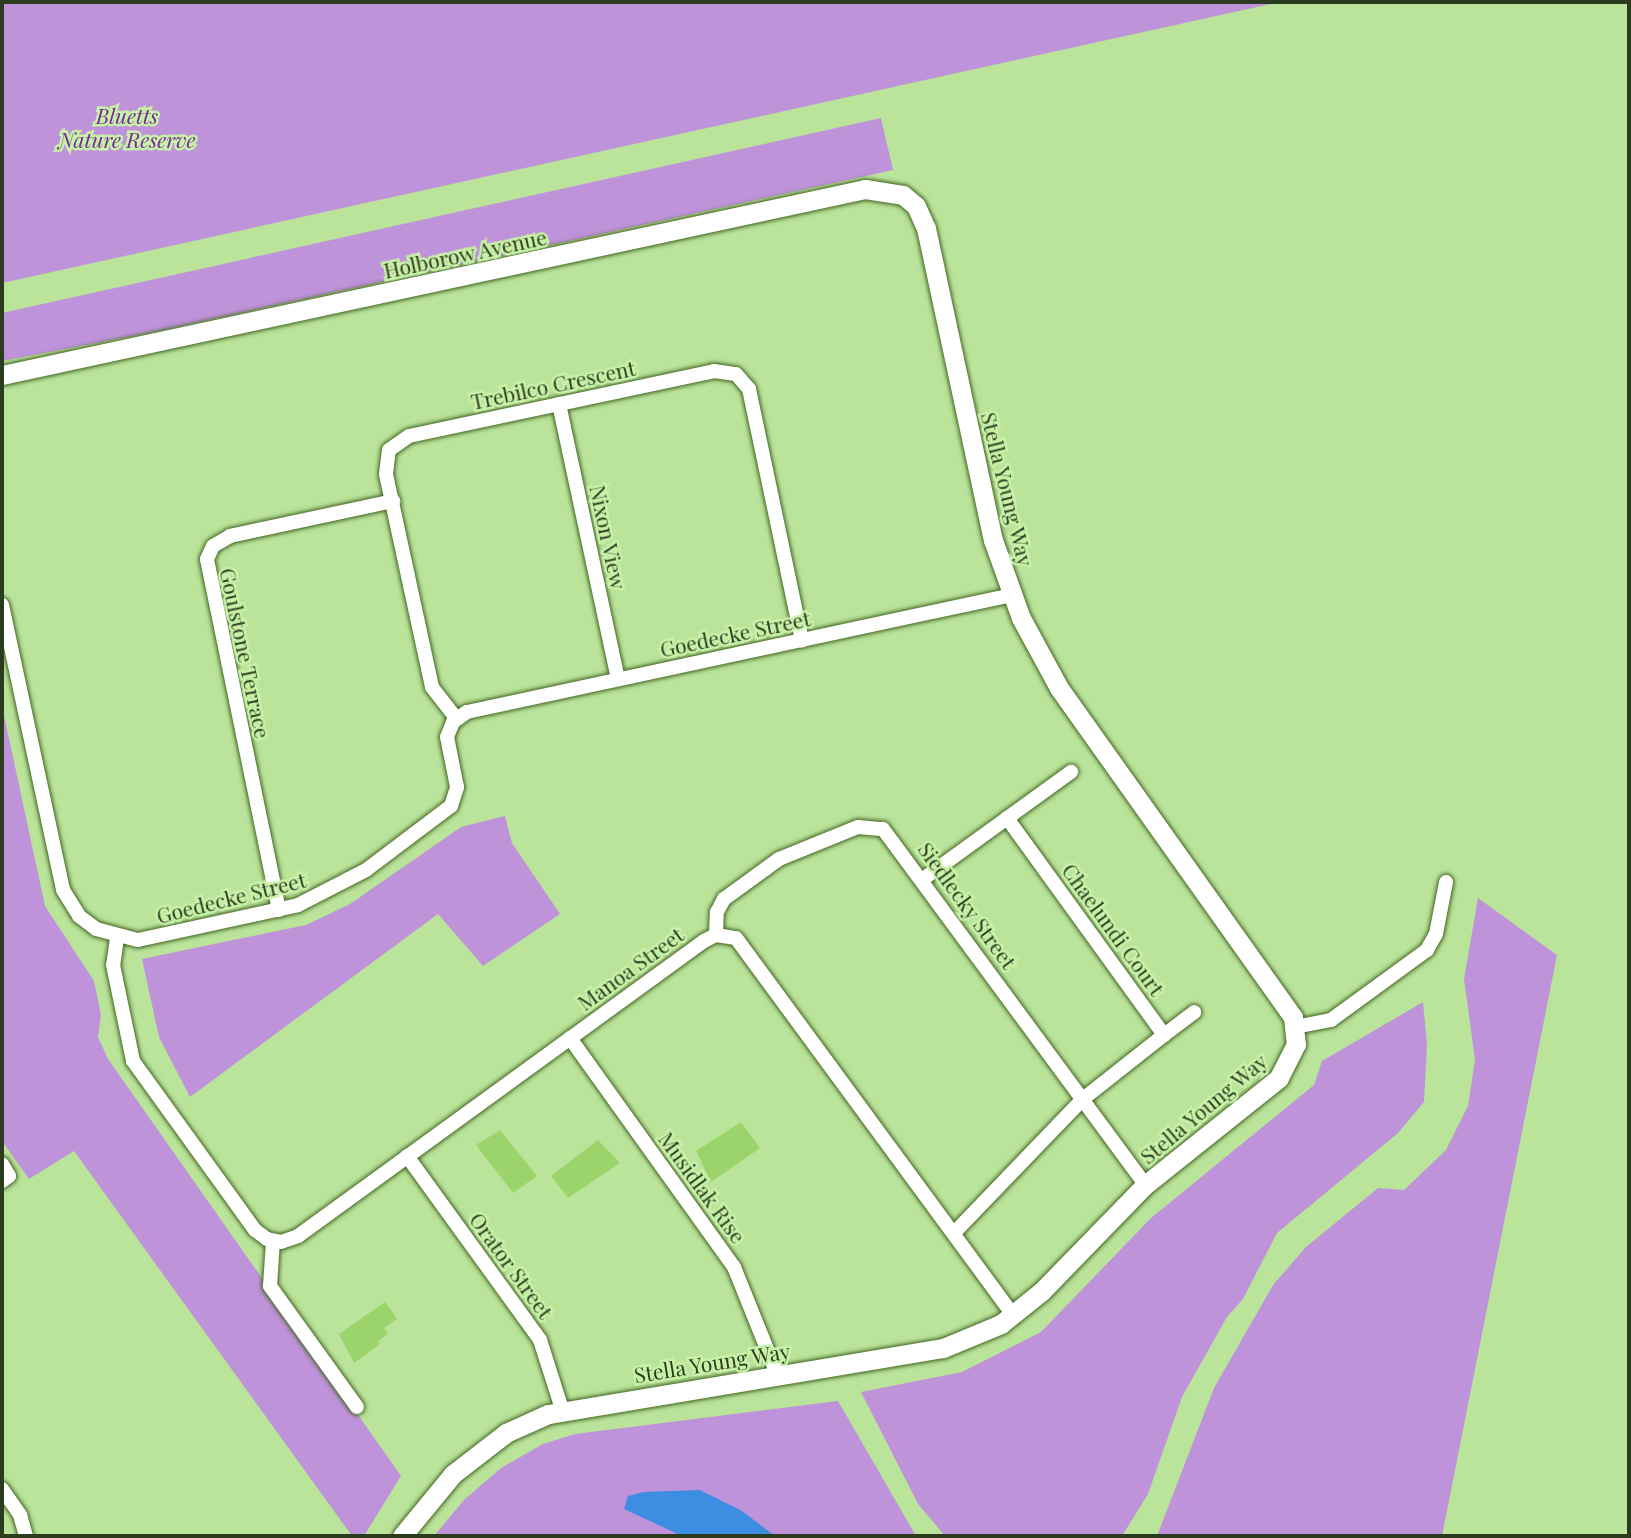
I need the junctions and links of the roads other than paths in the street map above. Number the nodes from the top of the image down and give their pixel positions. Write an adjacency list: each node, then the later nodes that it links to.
1 (924, 221): 2 (street, Holborow Avenue); 5 (street, Stella Young Way)
2 (2, 375)
3 (559, 404): 4 (street, Trebilco Crescent); 7 (street, Trebilco Crescent); 8 (street, Nixon View)
4 (393, 501): 9 (street, Trebilco Crescent); 14 (street, Goulstone Terrace)
5 (1012, 595): 7 (street, Goedecke Street); 18 (street, Stella Young Way)
6 (2, 605): 16 (street)
7 (802, 640): 8 (street, Goedecke Street)
8 (618, 679): 9 (street, Goedecke Street)
9 (456, 718): 14 (street, Goedecke Street)
10 (1071, 772): 11 (street)
11 (1007, 818): 12 (street); 19 (street, Chaelundi Court)
12 (923, 879): 15 (street, Siedlecky Street); 21 (street, Siedlecky Street)
13 (1446, 882): 18 (street)
14 (279, 911): 16 (street, Goedecke Street)
15 (716, 936): 20 (street, Manoa Street); 26 (street, Manoa Street)
16 (117, 938): 27 (street)
17 (1194, 1012): 19 (street)
18 (1295, 1027): 25 (street, Stella Young Way)
19 (1164, 1035): 21 (street)
20 (570, 1038): 22 (street, Manoa Street); 29 (street, Musidlak Rise)
21 (1083, 1099): 25 (street, Siedlecky Street); 26 (street)
22 (407, 1156): 27 (street, Manoa Street); 31 (street, Orator Street)
23 (2, 1164): 24 (street)
24 (2, 1181)
25 (1145, 1185): 28 (street, Stella Young Way)
26 (954, 1233): 28 (street, Manoa Street)
27 (272, 1241): 30 (street)
28 (1014, 1316): 29 (street, Stella Young Way)
29 (777, 1374): 31 (street, Stella Young Way)
30 (356, 1407)
31 (562, 1409): 34 (street, Stella Young Way)
32 (2, 1489): 33 (street)
33 (26, 1536)
34 (402, 1536)

